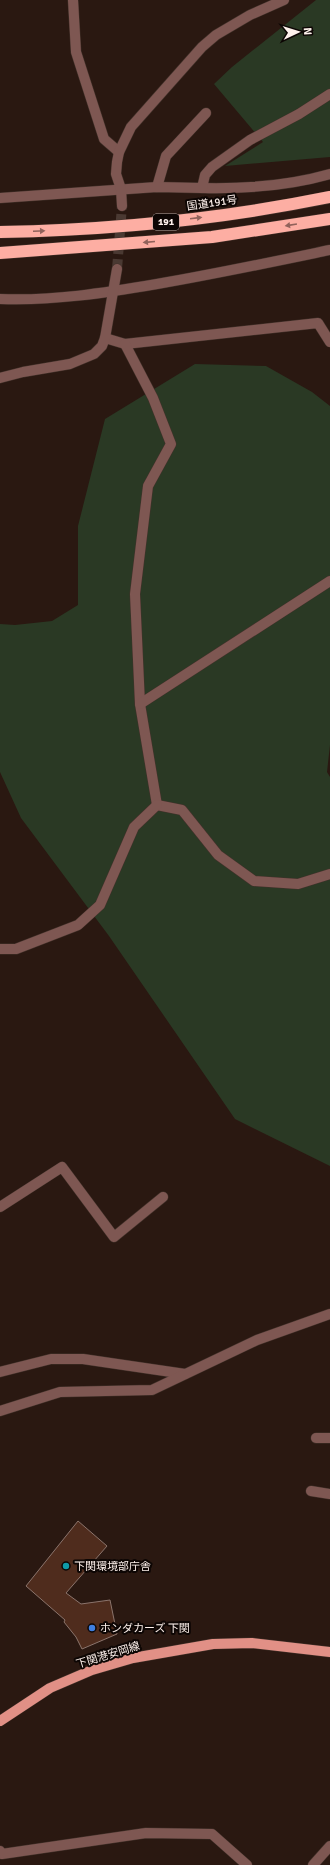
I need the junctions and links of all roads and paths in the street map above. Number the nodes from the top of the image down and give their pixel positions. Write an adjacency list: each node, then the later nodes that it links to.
1 (73, 0): 5 (street)
2 (284, 0): 5 (street)
3 (330, 94): 8 (street)
4 (206, 113): 7 (street)
5 (119, 152): 9 (street)
6 (330, 174): 8 (street)
7 (157, 187): 8 (street); 9 (street)
8 (202, 188)
9 (120, 189): 11 (street); 12 (street)
10 (330, 197): 14 (highway, 国道191号 / 191, one-way to 10)
11 (0, 198)
12 (122, 206)
13 (330, 219): 16 (highway, 191, one-way to 16)
14 (0, 232)
15 (330, 250): 18 (street)
16 (0, 253)
17 (118, 269): 18 (street)
18 (113, 292): 19 (street); 20 (street)
19 (0, 299)
20 (105, 338): 22 (street); 23 (street)
21 (330, 342): 22 (street)
22 (125, 344): 25 (street)
23 (0, 378)
24 (330, 581): 25 (street)
25 (140, 704): 26 (street)
26 (157, 805): 27 (street); 28 (street)
27 (330, 874)
28 (0, 950)
29 (163, 1197): 30 (street)
30 (0, 1208)
31 (330, 1314): 33 (street)
32 (0, 1372): 33 (street)
33 (185, 1374): 34 (street)
34 (0, 1411)
35 (316, 1438): 36 (street)
36 (330, 1438)
37 (311, 1491): 38 (street)
38 (330, 1494)
39 (330, 1652): 40 (main road, 下関港安岡線)
40 (0, 1721)
41 (330, 1846): 44 (street)
42 (0, 1851): 43 (street)
43 (247, 1865)
44 (313, 1865)

